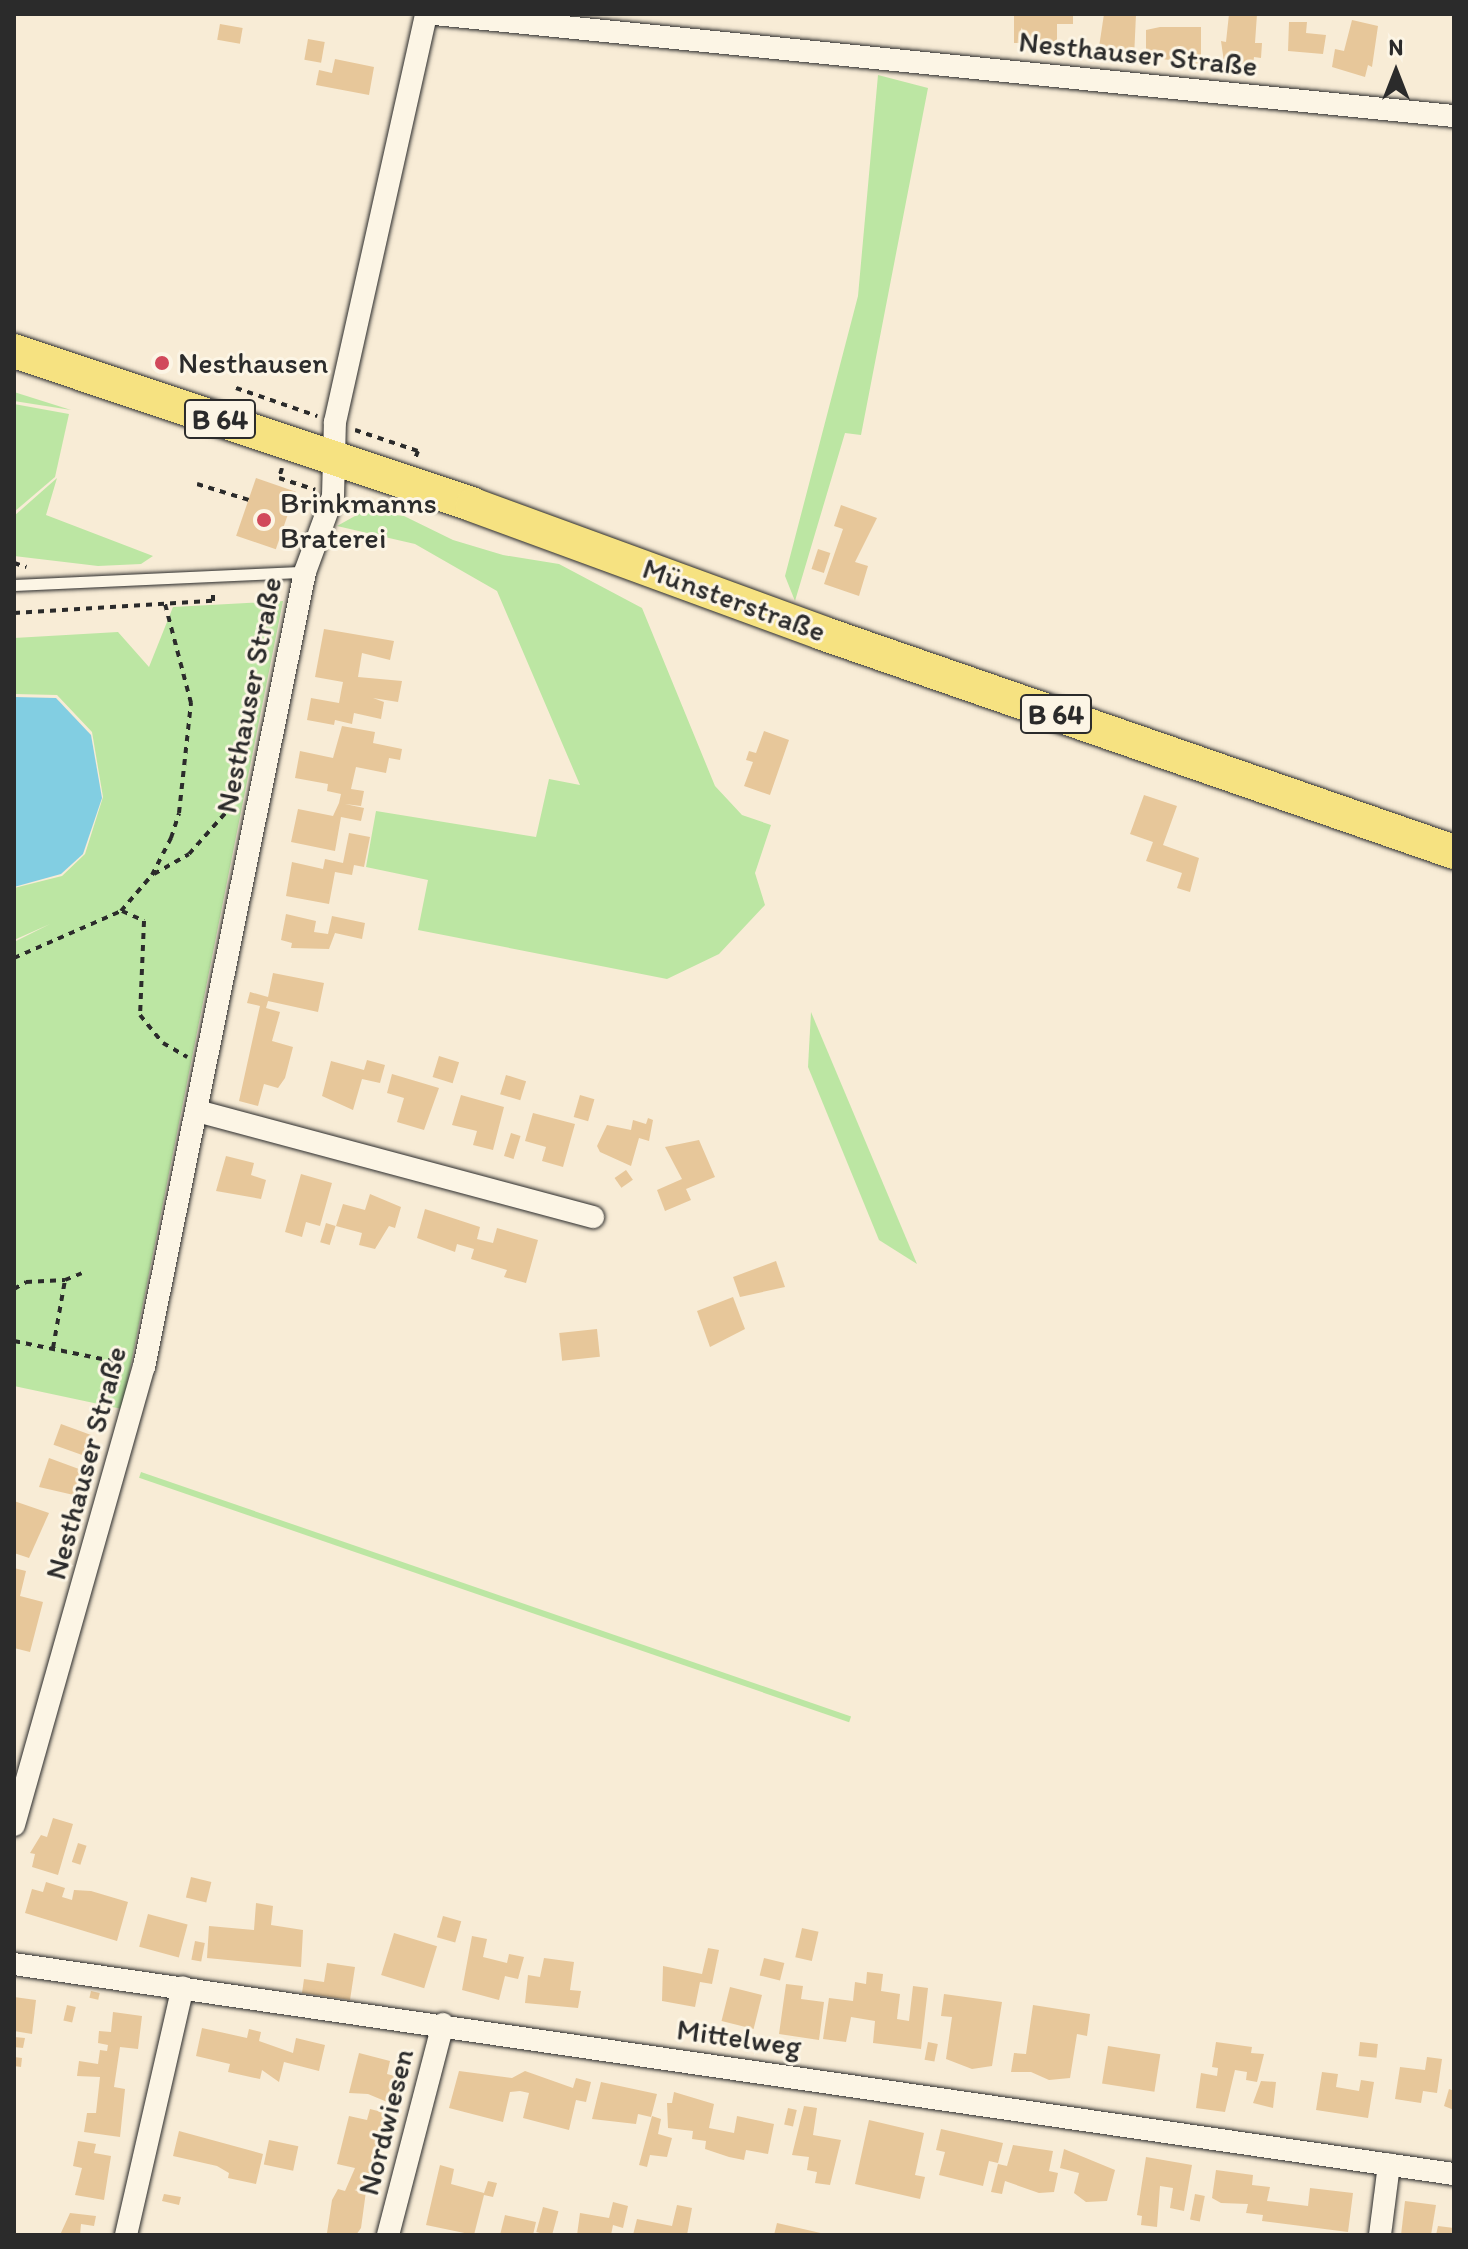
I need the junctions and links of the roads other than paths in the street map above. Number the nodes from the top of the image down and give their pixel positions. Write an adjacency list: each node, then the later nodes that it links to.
1 (426, 14): 5 (street, Nesthauser Straße)
2 (435, 14): 3 (street, Nesthauser Straße)
3 (1454, 116)
4 (14, 351): 5 (main road, Münsterstraße / B 64)
5 (333, 439): 6 (street, Nesthauser Straße); 8 (main road, Münsterstraße / B 64)
6 (305, 572): 7 (lane); 9 (street, Nesthauser Straße)
7 (14, 585)
8 (1454, 852)
9 (197, 1111): 10 (street); 11 (street, Nesthauser Straße)
10 (593, 1217)
11 (14, 1825)
12 (14, 1964): 13 (street, Mittelweg)
13 (183, 1987): 14 (street, Mittelweg); 17 (street)
14 (443, 2024): 15 (street, Mittelweg); 18 (street, Nordwiesen)
15 (1389, 2165): 16 (street, Mittelweg); 19 (street)
16 (1454, 2174)
17 (126, 2235)
18 (388, 2235)
19 (1380, 2235)

